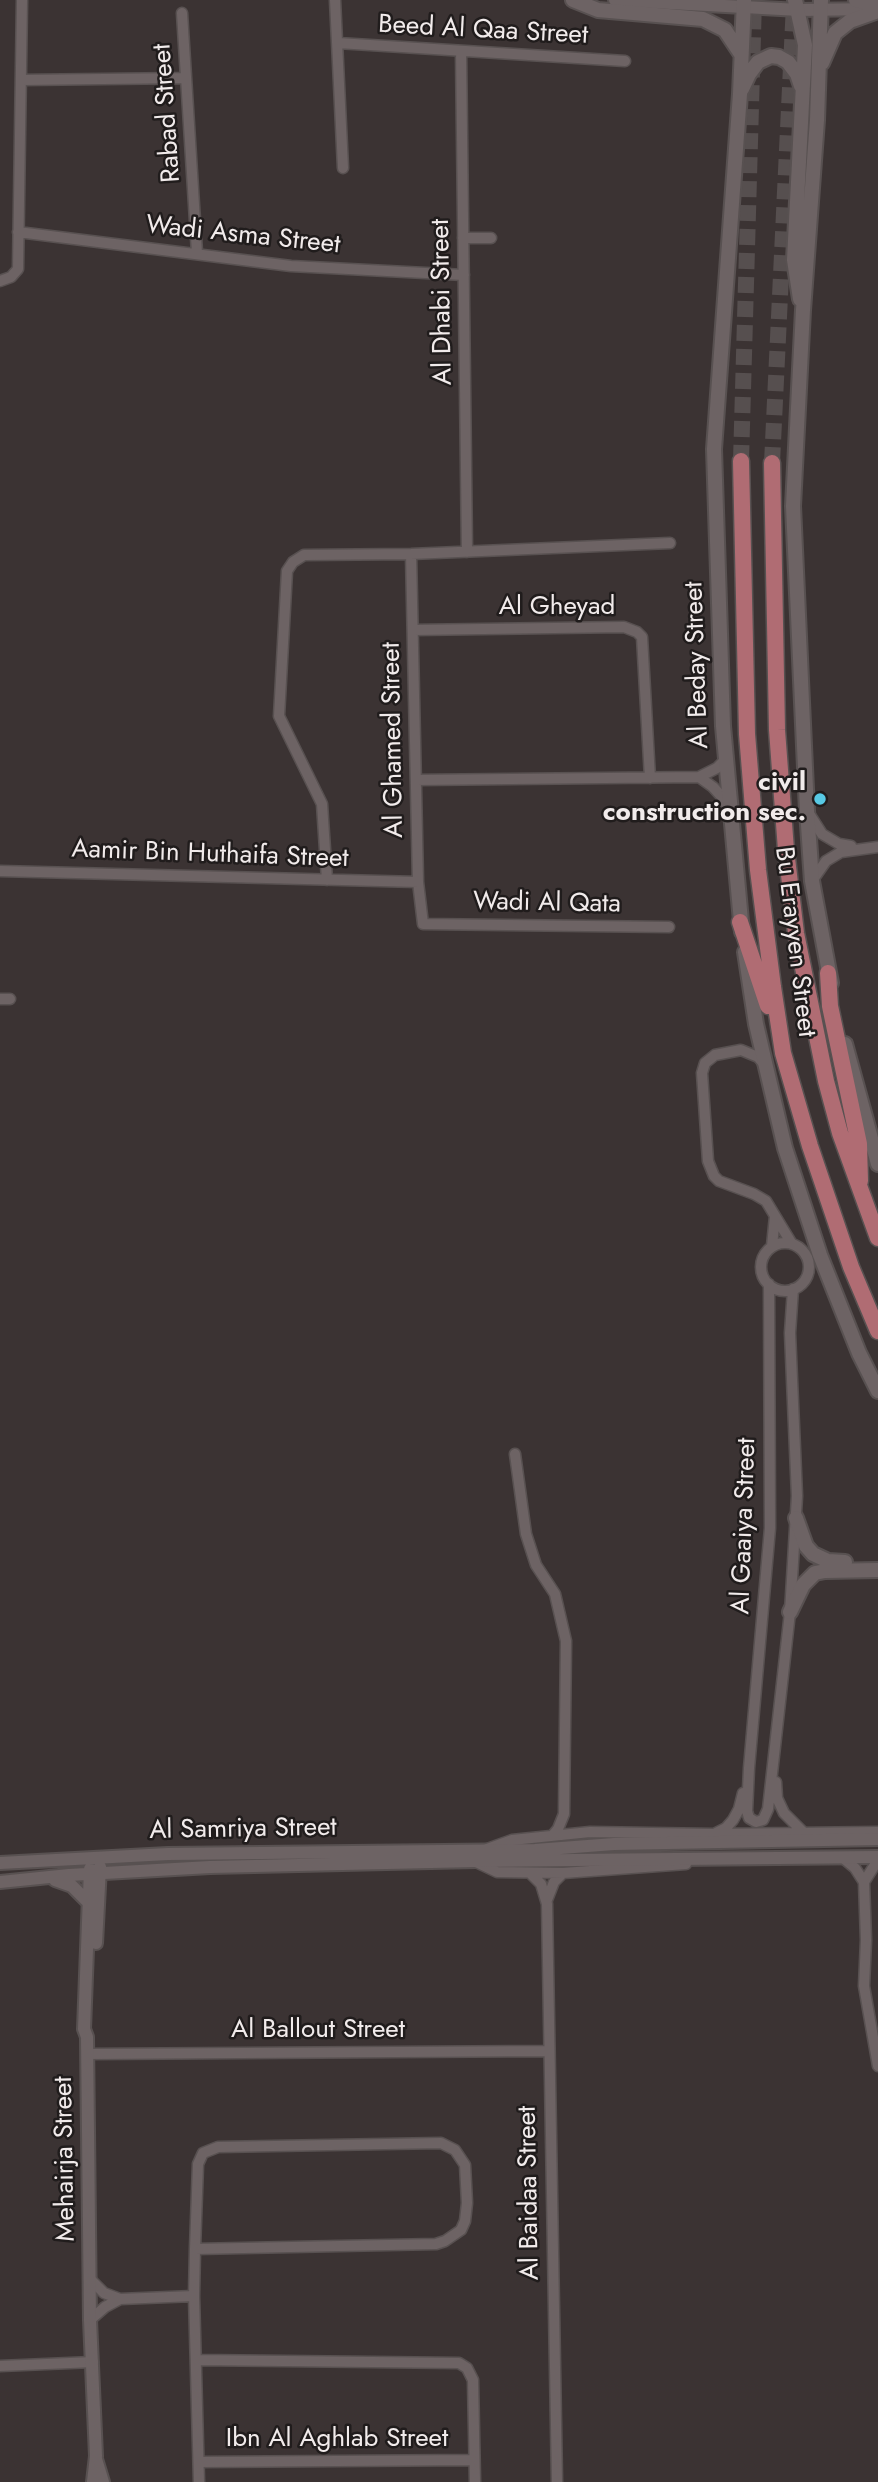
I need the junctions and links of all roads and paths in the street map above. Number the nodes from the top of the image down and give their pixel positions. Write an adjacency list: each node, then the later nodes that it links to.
1 (22, 0): 17 (street)
2 (573, 0): 13 (main road)
3 (615, 0): 6 (street)
4 (856, 0): 9 (main road)
5 (337, 1): 11 (street)
6 (745, 3): 7 (street); 13 (main road, Al Beday Street)
7 (797, 5): 8 (street); 18 (main road)
8 (821, 5): 9 (street); 15 (main road)
9 (878, 9): 15 (main road)
10 (182, 13): 16 (street, Rabad Street)
11 (338, 43): 12 (street, Beed Al Qaa Street); 20 (street)
12 (461, 51): 14 (street, Beed Al Qaa Street); 22 (street, Al Dhabi Street)
13 (741, 54): 19 (main road, Al Beday Street)
14 (625, 61)
15 (818, 74): 27 (main road)
16 (186, 78): 17 (street); 24 (street, Rabad Street)
17 (21, 80): 21 (street)
18 (802, 90): 19 (main road); 27 (main road)
19 (740, 94): 34 (main road, Al Beday Street)
20 (343, 168)
21 (18, 232): 24 (street, Wadi Asma Street); 26 (street)
22 (463, 238): 23 (street); 25 (street, Al Dhabi Street)
23 (491, 238)
24 (197, 253): 25 (street, Wadi Asma Street)
25 (464, 275): 31 (street, Al Dhabi Street)
26 (0, 281)
27 (803, 310): 38 (main road)
28 (741, 461): 52 (highway, Bu Erayyen Street)
29 (772, 463): 55 (highway, Bu Erayyen Street)
30 (670, 543): 31 (street)
31 (467, 552): 32 (street)
32 (411, 554): 33 (street, Al Ghamed Street); 43 (street)
33 (412, 630): 36 (street, Al Gheyad); 37 (street, Al Ghamed Street)
34 (726, 759): 35 (street); 39 (main road, Al Beday Street)
35 (699, 777): 36 (street); 39 (street)
36 (650, 778): 37 (street)
37 (416, 780): 45 (street, Al Ghamed Street)
38 (807, 811): 41 (street); 44 (main road)
39 (730, 815): 46 (main road, Al Beday Street)
40 (878, 847): 41 (street)
41 (859, 848): 44 (street)
42 (0, 871): 43 (street, Aamir Bin Huthaifa Street)
43 (327, 880): 45 (street, Aamir Bin Huthaifa Street)
44 (812, 881): 49 (main road)
45 (418, 882): 47 (street, Al Ghamed Street)
46 (740, 922): 50 (main road, Al Beday Street); 52 (highway)
47 (423, 924): 48 (street, Wadi Al Qata)
48 (669, 926)
49 (828, 972): 54 (main road); 55 (highway)
50 (756, 1024): 51 (street); 53 (main road, Al Beday Street)
51 (741, 1050): 53 (street); 56 (street)
52 (783, 1053): 62 (highway, Bu Erayyen Street)
53 (766, 1065): 63 (main road, Al Beday Street)
54 (878, 1164)
55 (860, 1190): 57 (highway, Bu Erayyen Street)
56 (775, 1216): 58 (street); 59 (street)
57 (878, 1238)
58 (792, 1244): 59 (street); 61 (street)
59 (772, 1246): 60 (street)
60 (769, 1284): 61 (street); 70 (street, Al Gaaiya Street)
61 (793, 1289): 65 (street, Al Gaaiya Street)
62 (878, 1331)
63 (878, 1391)
64 (515, 1454): 71 (street)
65 (796, 1518): 66 (main road); 68 (street, Al Gaaiya Street)
66 (878, 1562)
67 (878, 1570): 68 (main road)
68 (790, 1612): 69 (street, Al Gaaiya Street)
69 (775, 1754): 70 (street, Al Gaaiya Street); 73 (street, Al Gaaiya Street)
70 (748, 1768): 75 (street, Al Gaaiya Street)
71 (564, 1814): 72 (street); 76 (street)
72 (579, 1832): 75 (street, Al Samriya Street); 76 (street, Al Samriya Street)
73 (803, 1832): 74 (street, Al Samriya Street); 75 (street, Al Samriya Street)
74 (878, 1832)
75 (713, 1834)
76 (552, 1836): 79 (street, Al Samriya Street)
77 (878, 1839): 79 (street, Al Samriya Street)
78 (353, 1850): 79 (street, Al Samriya Street); 80 (street, Al Samriya Street); 86 (street)
79 (487, 1850)
80 (95, 1857): 85 (street, Al Samriya Street); 90 (street, Mehairja Street)
81 (843, 1858): 82 (street, Al Samriya Street); 83 (street, Al Samriya Street); 93 (street)
82 (878, 1858): 93 (street)
83 (707, 1859): 84 (street, Al Samriya Street); 89 (street, Al Samriya Street)
84 (475, 1861): 86 (street, Al Samriya Street); 88 (street, Al Samriya Street)
85 (0, 1863)
86 (354, 1864): 87 (street, Al Samriya Street)
87 (129, 1871): 90 (street, Al Samriya Street); 94 (street)
88 (530, 1873): 89 (street, Al Samriya Street); 95 (street, Al Baidaa Street)
89 (563, 1873): 95 (street, Al Baidaa Street)
90 (95, 1874): 91 (street, Al Samriya Street); 94 (street, Mehairja Street)
91 (26, 1881): 92 (street, Al Samriya Street); 94 (street)
92 (0, 1882)
93 (864, 1882): 98 (street)
94 (94, 1899): 97 (street, Mehairja Street)
95 (547, 1904): 96 (street, Al Baidaa Street)
96 (549, 2051): 97 (street, Al Ballout Street); 114 (street, Al Baidaa Street)
97 (87, 2054): 100 (street, Mehairja Street)
98 (878, 2066)
99 (195, 2249): 99 (street); 101 (street)
100 (91, 2280): 102 (street); 103 (street, Mehairja Street)
101 (194, 2296): 102 (street); 104 (street)
102 (120, 2298): 103 (street)
103 (90, 2320): 105 (street, Mehairja Street)
104 (197, 2360): 108 (street); 109 (street)
105 (93, 2362): 106 (street); 107 (street, Mehairja Street)
106 (0, 2365)
107 (96, 2456): 110 (street, Mehairja Street); 111 (street, Mehairja Street)
108 (474, 2460): 109 (street, Ibn Al Aghlab Street); 113 (street)
109 (199, 2462): 112 (street)
110 (93, 2482)
111 (103, 2482)
112 (199, 2482)
113 (475, 2482)
114 (556, 2482)

